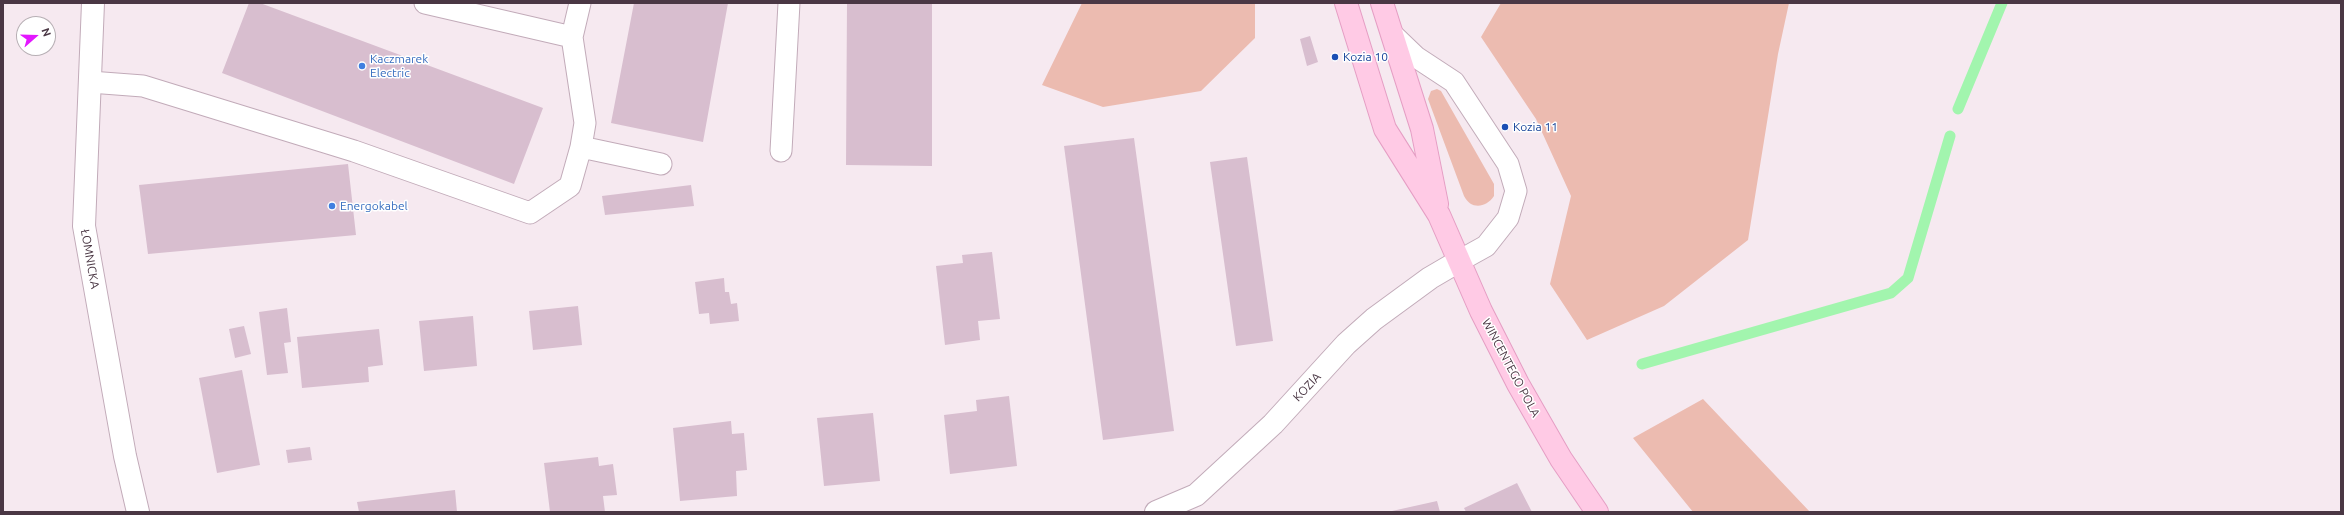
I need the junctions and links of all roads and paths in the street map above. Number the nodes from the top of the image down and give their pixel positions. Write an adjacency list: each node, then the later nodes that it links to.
1 (93, 3): 9 (street, ŁOMNICKA)
2 (425, 3): 8 (lane)
3 (580, 3): 8 (lane)
4 (789, 3): 11 (lane)
5 (1382, 3): 7 (main road, WINCENTEGO POLA)
6 (1351, 4): 13 (main road, WINCENTEGO POLA)
7 (1392, 34): 13 (main road, WINCENTEGO POLA); 14 (lane)
8 (572, 37): 10 (lane)
9 (90, 82): 10 (lane); 15 (street, ŁOMNICKA)
10 (581, 147): 12 (lane)
11 (781, 151)
12 (661, 164)
13 (1439, 215): 14 (main road, WINCENTEGO POLA)
14 (1459, 261): 16 (street, KOZIA); 17 (main road, WINCENTEGO POLA)
15 (138, 512)
16 (1156, 512)
17 (1597, 512)

